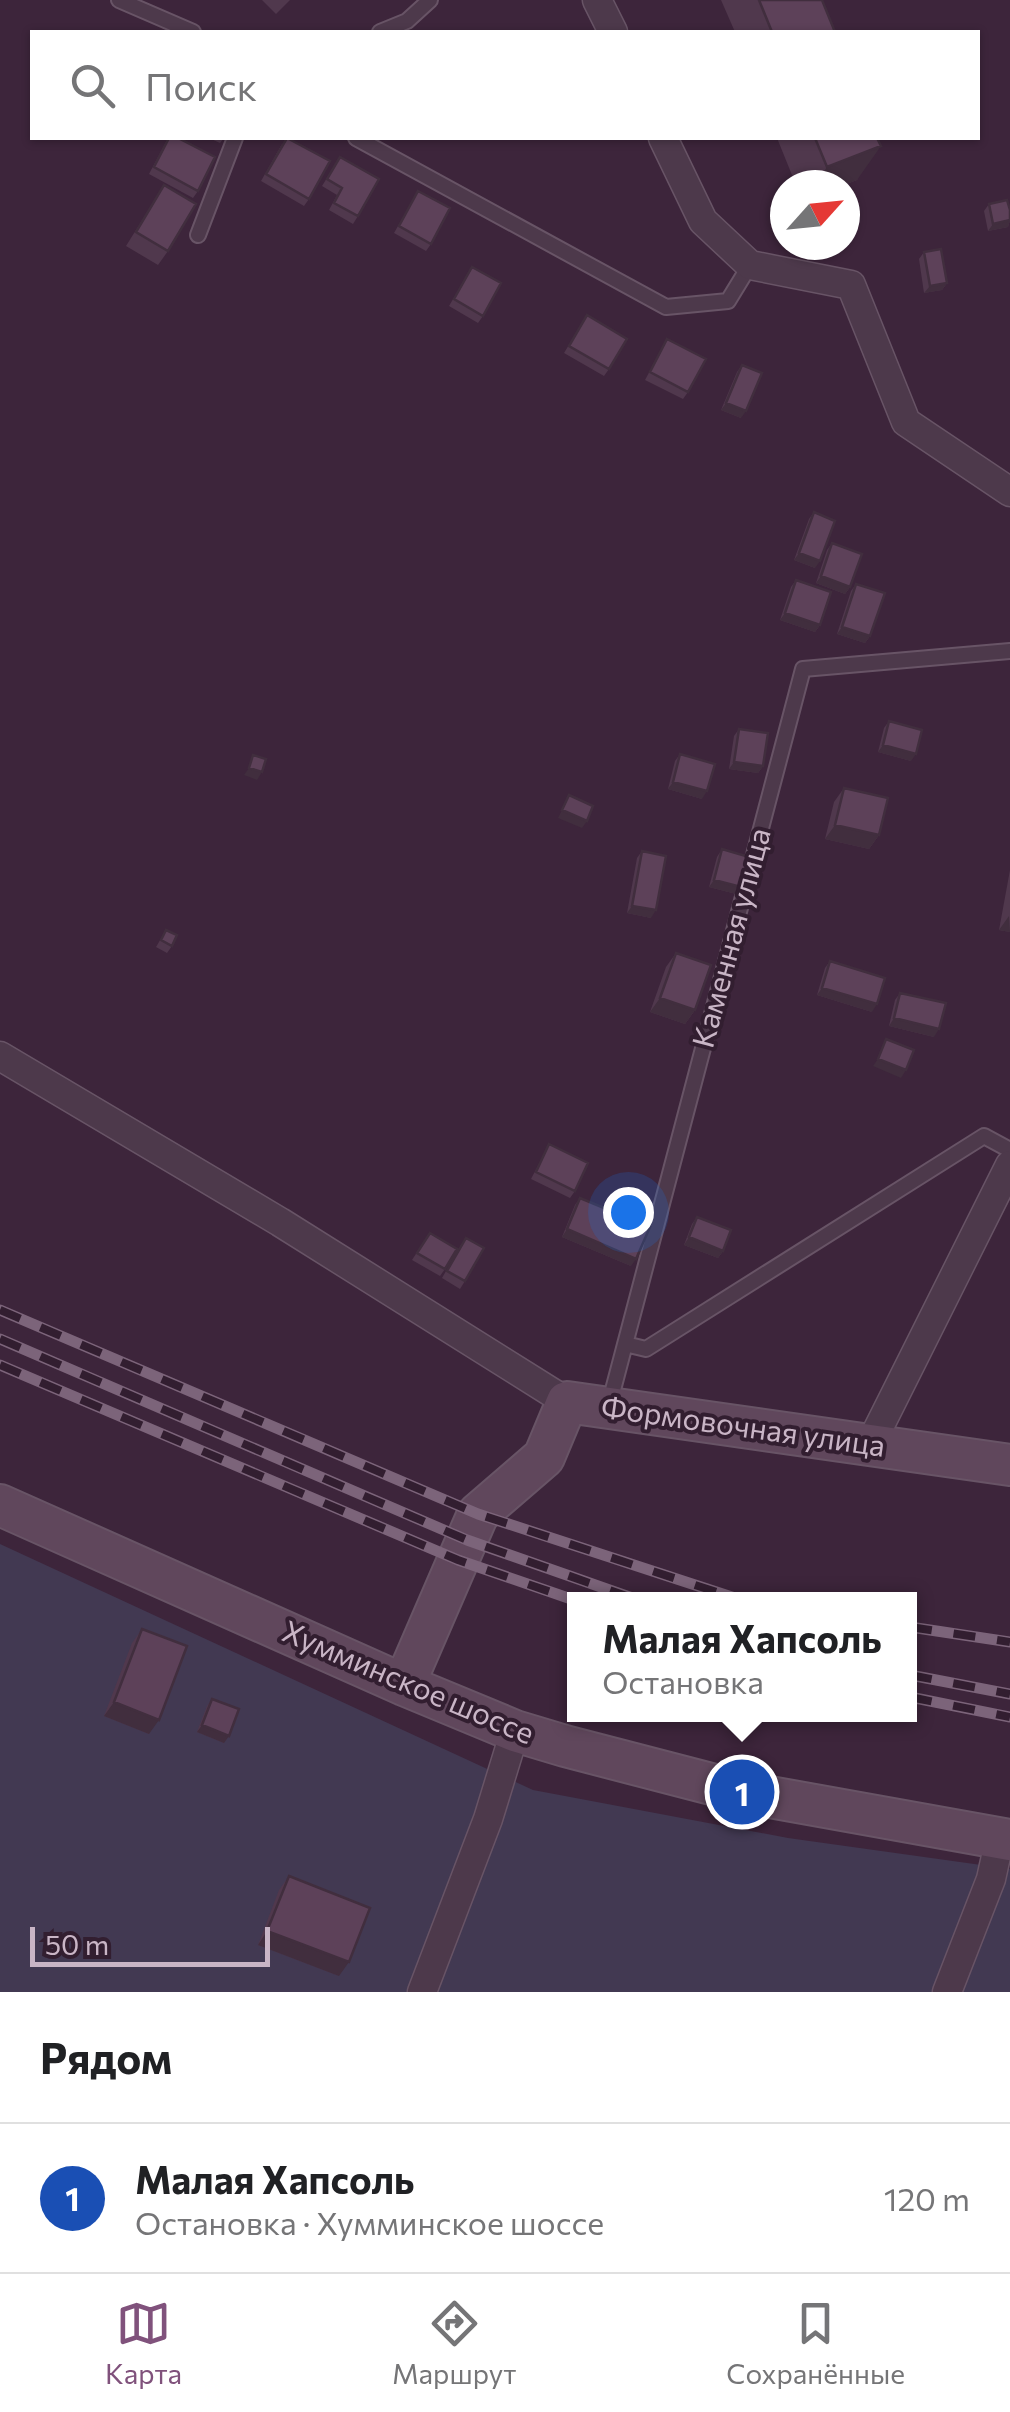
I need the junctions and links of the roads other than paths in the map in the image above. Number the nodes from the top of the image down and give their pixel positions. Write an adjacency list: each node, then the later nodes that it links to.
1 (118, 0): 4 (lane)
2 (430, 0): 5 (lane)
3 (597, 0): 6 (street)
4 (188, 30)
5 (385, 30)
6 (612, 30)
7 (233, 140): 10 (lane)
8 (360, 140): 11 (lane)
9 (664, 140): 11 (street)
10 (198, 235)
11 (750, 266): 12 (street)
12 (1010, 492)
13 (1010, 650): 17 (lane, Каменная улица)
14 (0, 1056): 18 (street)
15 (1010, 1150): 17 (lane)
16 (1010, 1165): 20 (street)
17 (625, 1344): 19 (lane, Каменная улица)
18 (567, 1402): 19 (main road, Формовочная улица); 23 (main road, Формовочная улица)
19 (608, 1408): 20 (main road, Формовочная улица)
20 (870, 1445): 21 (main road, Формовочная улица)
21 (1010, 1465)
22 (0, 1504): 23 (main road, Хумминское шоссе)
23 (404, 1685): 24 (main road, Хумминское шоссе)
24 (515, 1730): 25 (main road, Хумминское шоссе); 26 (street)
25 (1005, 1839): 27 (street)
26 (422, 1992)
27 (948, 1992)

